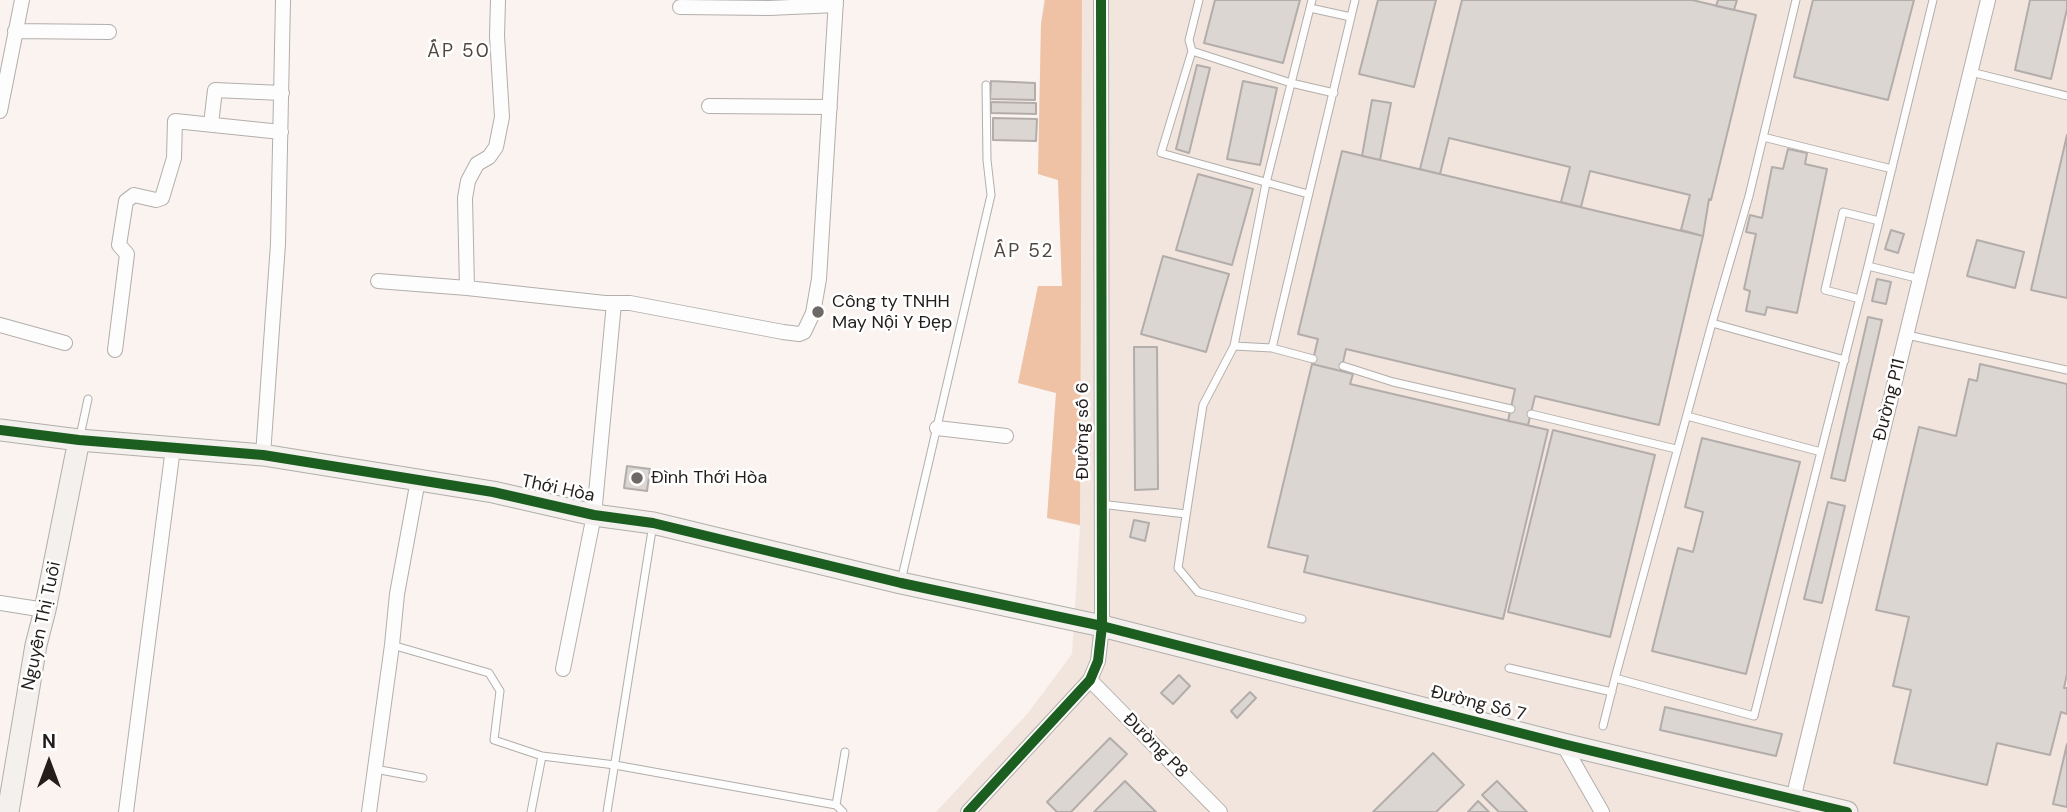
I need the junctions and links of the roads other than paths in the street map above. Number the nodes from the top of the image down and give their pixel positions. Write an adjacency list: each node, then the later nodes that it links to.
1 (22, 0): 15 (street)
2 (284, 0): 21 (street)
3 (498, 0): 37 (street)
4 (1101, 0): 64 (street, Đường số 6)
5 (1199, 0): 17 (lane)
6 (1355, 0): 14 (lane)
7 (1796, 0): 29 (lane)
8 (1933, 0): 30 (lane)
9 (1988, 0): 18 (street, Đường P11)
10 (836, 2): 11 (street); 25 (street)
11 (745, 4): 13 (street)
12 (1311, 4): 14 (lane); 19 (lane)
13 (680, 7)
14 (1351, 17): 22 (lane)
15 (16, 30): 16 (street); 26 (street)
16 (109, 32)
17 (1192, 51): 19 (lane); 31 (lane)
18 (1970, 71): 23 (lane); 35 (street, Đường P11)
19 (1291, 83): 22 (lane); 31 (lane)
20 (986, 85): 55 (lane)
21 (282, 93): 27 (street); 28 (street)
22 (1334, 93): 32 (lane)
23 (2067, 96)
24 (709, 107): 25 (street)
25 (830, 107): 39 (street)
26 (0, 111)
27 (211, 124): 28 (street); 46 (street)
28 (281, 132): 62 (street)
29 (1763, 137): 30 (lane); 40 (lane)
30 (1892, 169): 33 (lane)
31 (1266, 183): 32 (lane); 44 (lane)
32 (1308, 194): 45 (lane)
33 (1880, 221): 34 (lane); 38 (lane)
34 (1868, 266): 35 (lane); 38 (lane)
35 (1920, 279): 42 (street, Đường P11)
36 (378, 281): 37 (street)
37 (467, 288): 39 (street)
38 (1860, 299): 48 (lane)
39 (614, 303): 66 (street)
40 (1712, 323): 48 (lane); 54 (lane)
41 (0, 326): 43 (street)
42 (1906, 334): 50 (lane); 86 (street, Đường P11)
43 (65, 343)
44 (1234, 346): 45 (lane); 65 (lane)
45 (1272, 348): 47 (lane)
46 (115, 350)
47 (1313, 359)
48 (1844, 360): 61 (lane)
49 (1343, 366): 52 (lane)
50 (2067, 370)
51 (88, 399): 58 (lane)
52 (1511, 409)
53 (1531, 414): 60 (lane)
54 (1687, 416): 60 (lane); 61 (lane)
55 (937, 428): 57 (street); 68 (lane)
56 (0, 430): 58 (street, Thới Hòa)
57 (1006, 436)
58 (79, 440): 59 (street, Thới Hòa); 70 (street, Nguyễn Thị Tuôi)
59 (173, 447): 62 (street, Thới Hòa); 89 (street)
60 (1676, 449): 76 (lane)
61 (1821, 452): 76 (lane)
62 (263, 455): 63 (street, Thới Hòa)
63 (418, 480): 66 (street, Thới Hòa); 73 (street)
64 (1100, 504): 65 (lane); 72 (street, Đường số 6)
65 (1186, 514): 71 (lane)
66 (594, 515): 67 (street, Thới Hòa); 75 (street)
67 (653, 523): 68 (street, Thới Hòa); 83 (lane)
68 (901, 583): 72 (street, Thới Hòa)
69 (0, 603): 70 (street)
70 (45, 610): 88 (street, Nguyễn Thị Tuôi)
71 (1302, 619)
72 (1102, 626): 77 (street, Đường số 6); 80 (street, Đường Số 7)
73 (392, 645): 82 (lane); 84 (street)
74 (1509, 668): 78 (lane)
75 (563, 669)
76 (1615, 678): 78 (lane)
77 (1090, 680): 94 (street, Đường số 6); 95 (street, Đường P8)
78 (1612, 692): 79 (lane)
79 (1603, 726)
80 (1563, 744): 86 (street, Đường Số 7); 96 (street)
81 (845, 752): 87 (lane)
82 (542, 756): 83 (lane); 91 (lane)
83 (615, 765): 87 (lane); 92 (lane)
84 (374, 769): 85 (lane); 90 (street)
85 (424, 778)
86 (1793, 799): 97 (street, Đường Số 7)
87 (836, 804): 93 (lane)
88 (8, 812)
89 (126, 812)
90 (369, 812)
91 (531, 812)
92 (607, 812)
93 (844, 812)
94 (968, 812)
95 (1220, 812)
96 (1602, 812)
97 (1847, 812)

